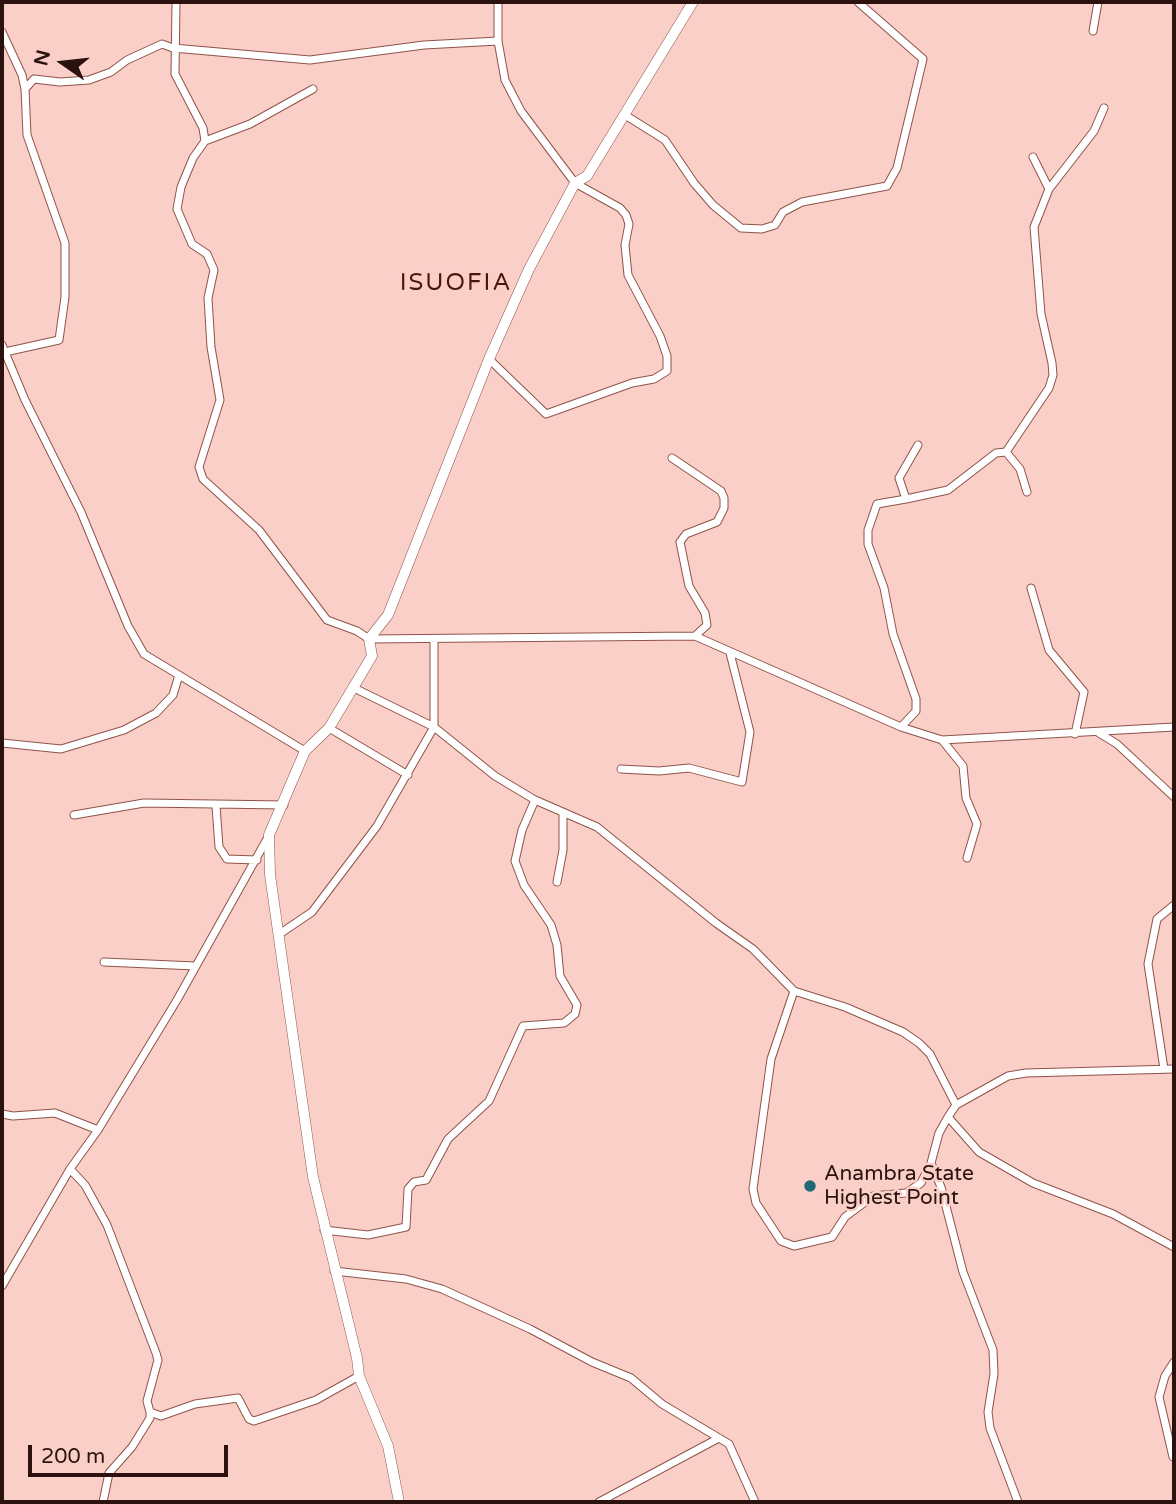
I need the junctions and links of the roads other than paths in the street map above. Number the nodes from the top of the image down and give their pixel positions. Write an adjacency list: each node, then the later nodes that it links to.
1 (176, 2): 9 (street)
2 (498, 2): 8 (street)
3 (693, 2): 13 (main road)
4 (858, 2): 13 (street)
5 (1098, 2): 6 (street)
6 (1093, 31)
7 (2, 32): 10 (street)
8 (498, 41): 9 (street); 16 (street)
9 (173, 48): 10 (street); 14 (street)
10 (25, 89): 18 (street)
11 (313, 89): 14 (street)
12 (1104, 108): 17 (street)
13 (625, 115): 16 (main road)
14 (205, 141): 27 (street)
15 (1033, 158): 17 (street)
16 (575, 183): 19 (main road); 19 (street)
17 (1049, 189): 21 (street)
18 (3, 348): 30 (street)
19 (489, 359): 27 (main road)
20 (918, 444): 24 (street)
21 (1006, 452): 23 (street); 24 (street)
22 (672, 458): 26 (street)
23 (1027, 492)
24 (906, 499): 34 (street)
25 (1031, 588): 37 (street)
26 (695, 636): 28 (street); 29 (street)
27 (369, 639): 28 (street); 31 (main road)
28 (434, 639): 33 (street)
29 (730, 653): 34 (street); 41 (street)
30 (179, 675): 39 (street); 40 (street)
31 (354, 688): 32 (main road); 33 (street)
32 (329, 727): 40 (main road); 42 (street)
33 (434, 727): 42 (street); 44 (street)
34 (901, 727): 38 (street)
35 (1174, 727): 36 (street)
36 (1099, 733): 37 (street); 43 (street)
37 (1075, 734): 38 (street)
38 (942, 740): 50 (street)
39 (2, 743)
40 (305, 751): 45 (main road)
41 (621, 769)
42 (408, 775): 54 (street)
43 (1174, 797)
44 (535, 800): 47 (street); 66 (street)
45 (285, 805): 46 (street); 49 (main road)
46 (216, 806): 48 (street); 51 (street)
47 (563, 813): 52 (street); 57 (street)
48 (74, 815)
49 (269, 835): 51 (street); 54 (main road)
50 (967, 858)
51 (257, 860): 56 (street)
52 (557, 882)
53 (1174, 905): 58 (street)
54 (278, 935): 66 (main road)
55 (104, 962): 56 (street)
56 (195, 966): 63 (street)
57 (794, 991): 60 (street); 64 (street)
58 (1164, 1069): 59 (street); 60 (street)
59 (1174, 1069)
60 (956, 1105): 62 (street)
61 (3, 1115): 63 (street)
62 (948, 1117): 64 (street); 67 (street)
63 (98, 1130): 65 (street)
64 (931, 1163): 79 (street)
65 (70, 1169): 69 (street); 72 (street)
66 (324, 1230): 68 (main road)
67 (1174, 1247)
68 (334, 1270): 71 (main road); 73 (street)
69 (2, 1286)
70 (1174, 1362): 74 (street)
71 (359, 1377): 72 (street); 76 (main road)
72 (150, 1412): 75 (street)
73 (719, 1438): 77 (street); 78 (street)
74 (1173, 1457)
75 (103, 1502)
76 (399, 1502)
77 (599, 1502)
78 (755, 1502)
79 (1018, 1502)

